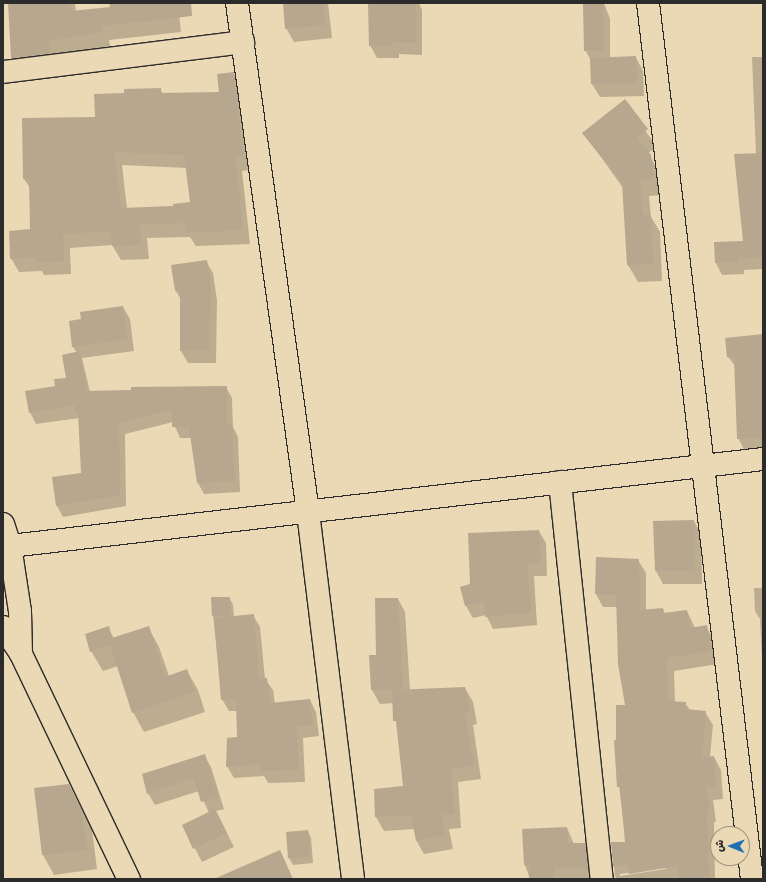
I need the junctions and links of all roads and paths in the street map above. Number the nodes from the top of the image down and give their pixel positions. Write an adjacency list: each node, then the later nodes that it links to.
1 (237, 3): 3 (street)
2 (653, 4): 6 (street)
3 (243, 42): 4 (street); 8 (street)
4 (3, 72)
5 (763, 459): 6 (street)
6 (701, 465): 7 (street); 16 (street)
7 (560, 482): 8 (street); 15 (street)
8 (308, 512): 10 (street); 14 (street)
9 (3, 524): 10 (street)
10 (10, 546): 12 (street)
11 (3, 627): 12 (street)
12 (21, 654): 13 (street)
13 (129, 879)
14 (353, 879)
15 (602, 879)
16 (752, 879)

